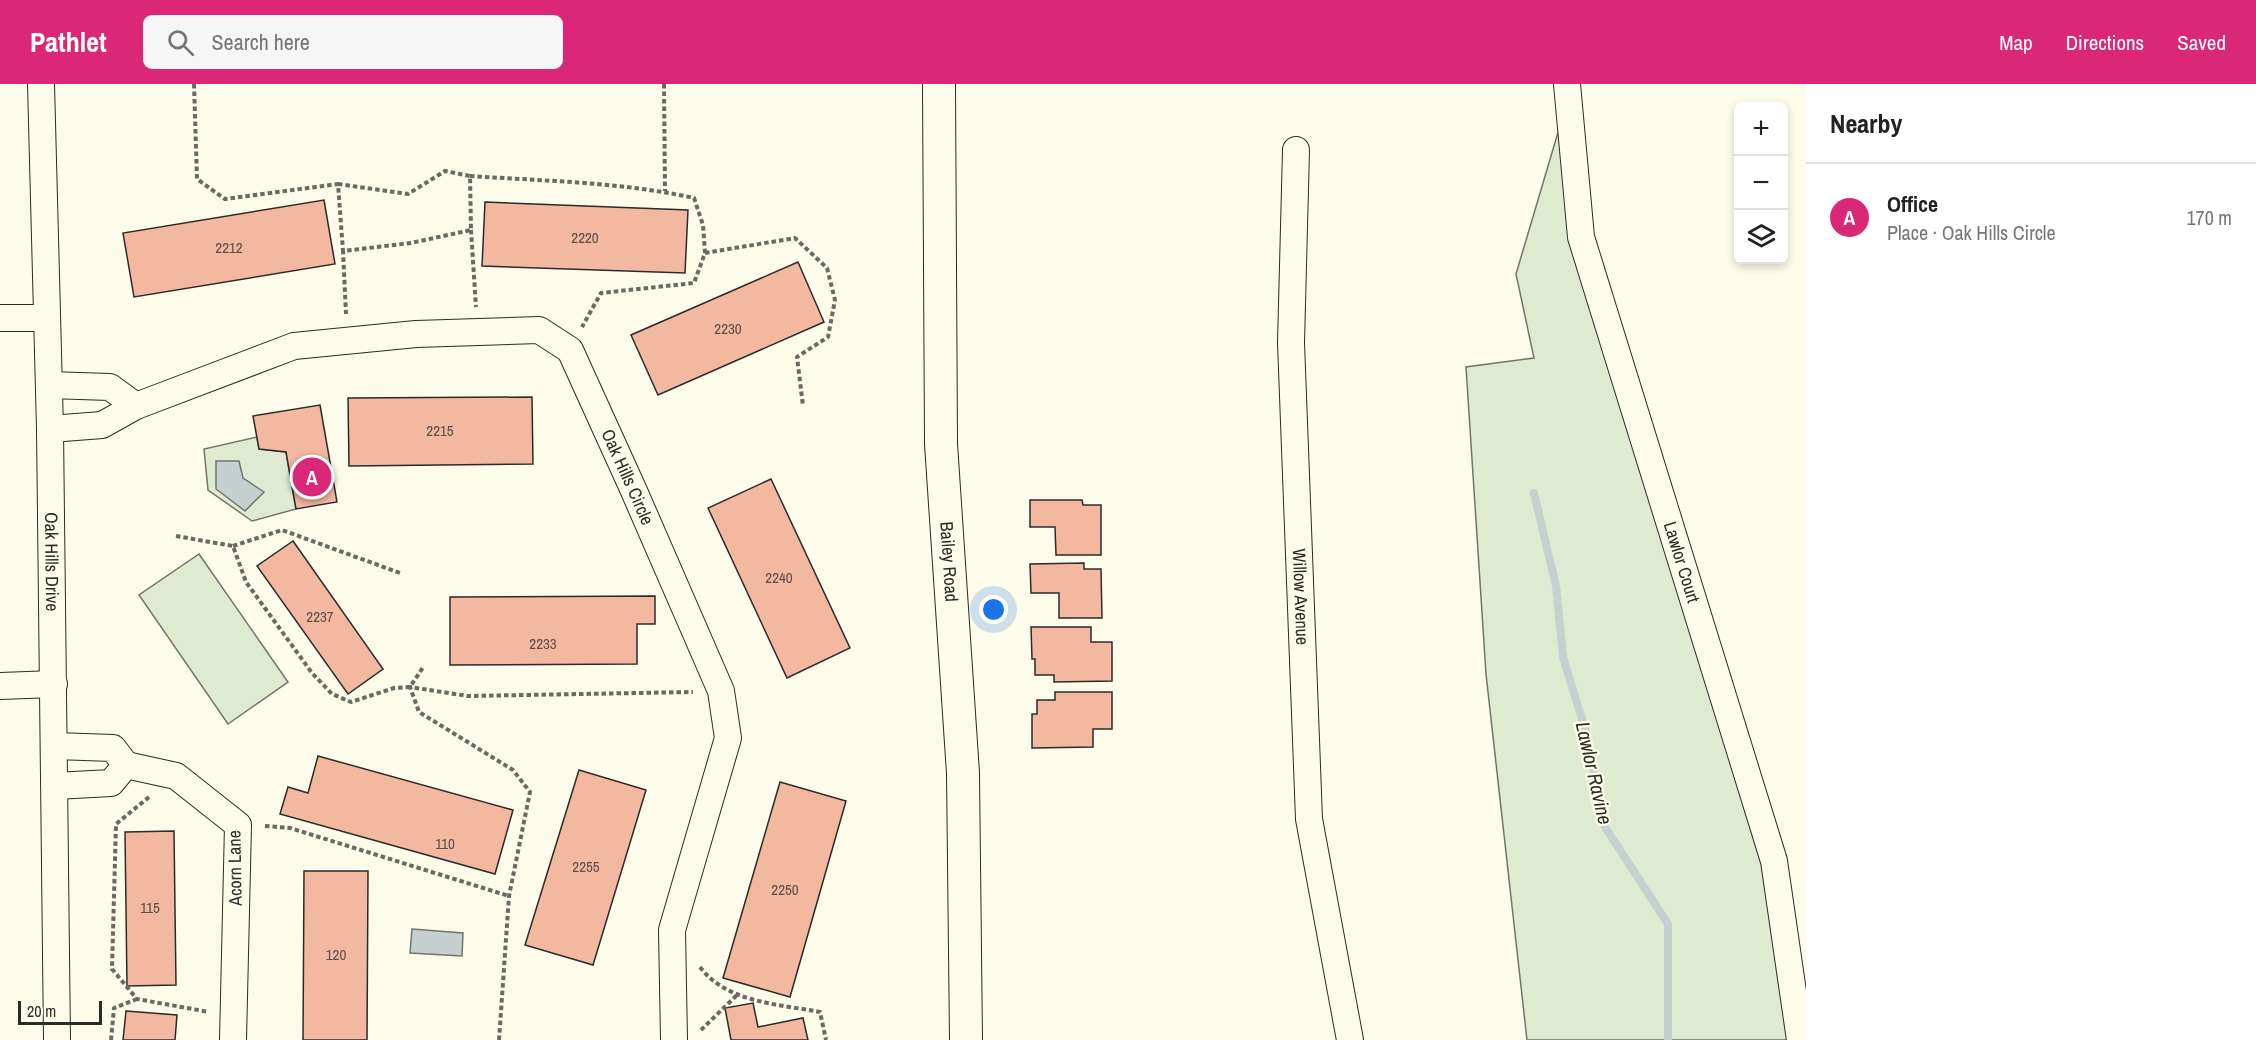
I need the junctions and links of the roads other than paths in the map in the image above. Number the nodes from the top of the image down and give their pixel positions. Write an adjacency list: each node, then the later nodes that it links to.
1 (41, 84): 6 (street, Oak Hills Drive)
2 (939, 84): 18 (street, Bailey Road)
3 (1567, 84): 20 (street, Lawlor Court)
4 (1296, 150): 19 (street, Willow Avenue)
5 (0, 318): 6 (street)
6 (46, 318): 7 (street, Oak Hills Drive)
7 (49, 385): 8 (street); 9 (street, Oak Hills Drive)
8 (136, 406): 9 (street); 17 (street, Oak Hills Circle)
9 (50, 429): 10 (street, Oak Hills Drive)
10 (54, 684): 11 (street); 12 (street, Oak Hills Drive)
11 (0, 686)
12 (54, 746): 13 (street); 14 (street, Oak Hills Drive)
13 (126, 765): 14 (street); 15 (street, Acorn Lane)
14 (55, 786): 16 (street, Oak Hills Drive)
15 (233, 1028)
16 (57, 1040)
17 (674, 1040)
18 (966, 1040)
19 (1349, 1040)
20 (1800, 1040)

